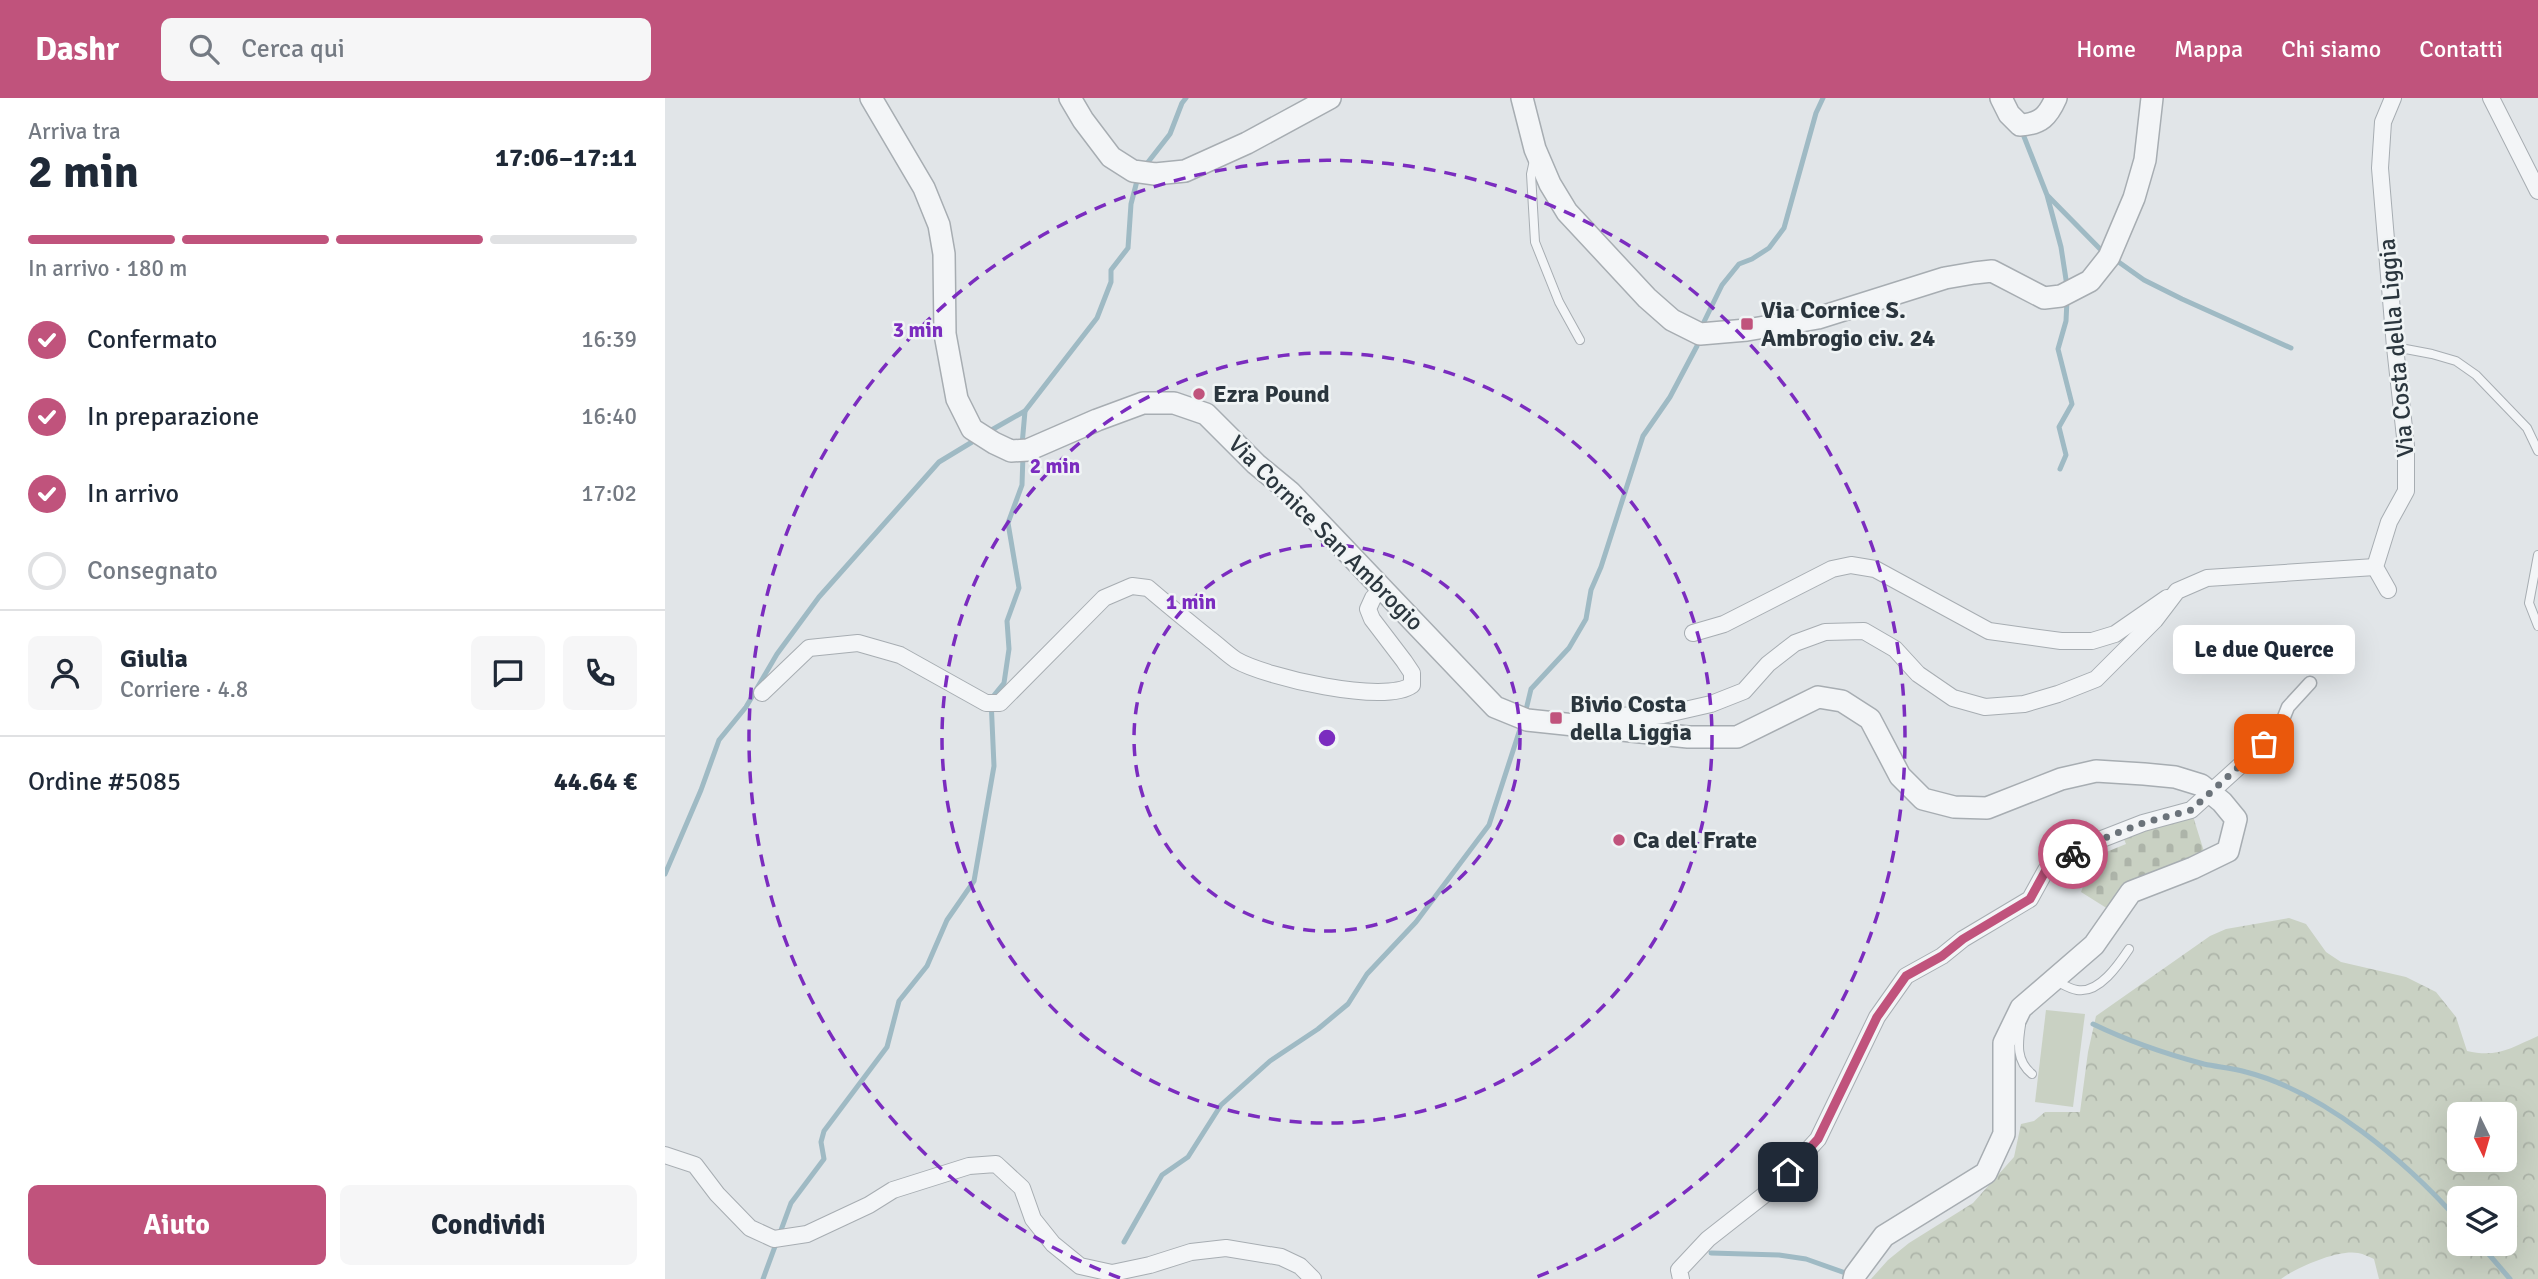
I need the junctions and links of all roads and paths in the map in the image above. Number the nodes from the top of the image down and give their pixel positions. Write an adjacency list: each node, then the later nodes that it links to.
1 (871, 98): 17 (street, Via Cornice San Ambrogio)
2 (1070, 98): 3 (street)
3 (1330, 98)
4 (1522, 98): 10 (street)
5 (2001, 98): 6 (street)
6 (2056, 98)
7 (2152, 98): 10 (street)
8 (2393, 98): 13 (street, Via Costa della Liggia)
9 (2491, 98): 11 (street)
10 (1537, 155): 12 (lane)
11 (2538, 191)
12 (1580, 340)
13 (2395, 347): 14 (lane); 16 (street, Via Costa della Liggia)
14 (2538, 451)
15 (2538, 555): 20 (lane)
16 (2375, 567): 18 (street); 19 (street, Via Cornice San Ambrogio)
17 (1381, 590): 23 (street); 24 (street, Via Cornice San Ambrogio)
18 (2388, 590)
19 (2178, 591): 21 (street); 24 (street, Via Cornice San Ambrogio)
20 (2538, 626)
21 (1693, 633)
22 (2310, 683): 25 (street)
23 (762, 693)
24 (1560, 724): 26 (street, Via Cornice San Ambrogio)
25 (2264, 744): 26 (street)
26 (2212, 794): 28 (street, Via Cornice San Ambrogio); 33 (street)
27 (2129, 949): 28 (lane)
28 (2053, 980): 29 (street, Via Cornice San Ambrogio)
29 (2031, 999): 30 (lane); 34 (street, Via Cornice San Ambrogio)
30 (2032, 1074)
31 (665, 1155): 32 (street)
32 (1313, 1279)
33 (1681, 1279)
34 (1854, 1279)

